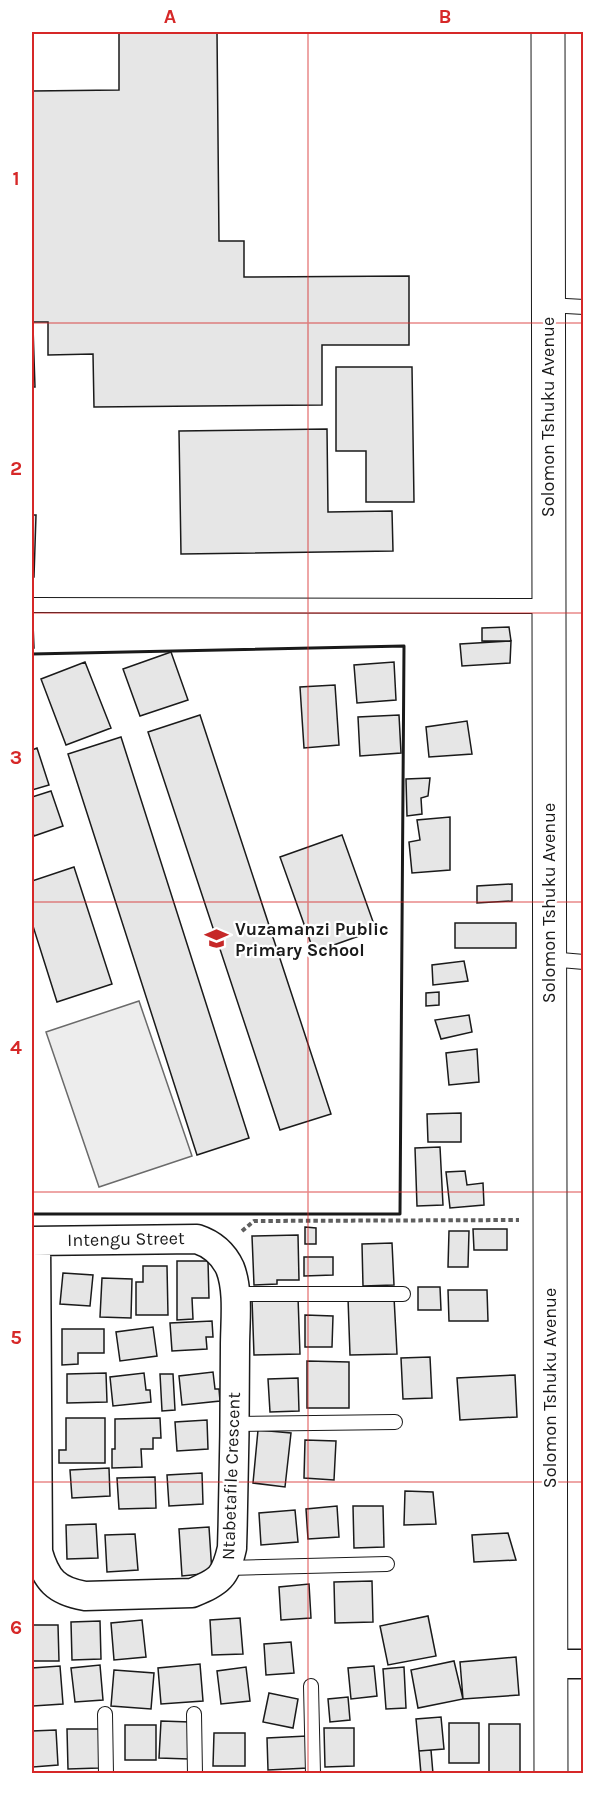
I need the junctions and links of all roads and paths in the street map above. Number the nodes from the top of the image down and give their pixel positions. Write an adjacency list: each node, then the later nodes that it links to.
1 (548, 32): 2 (street, Solomon Tshuku Avenue)
2 (548, 305): 3 (lane); 5 (street, Solomon Tshuku Avenue)
3 (584, 307)
4 (32, 605): 5 (lane)
5 (548, 606): 6 (street, Solomon Tshuku Avenue)
6 (549, 959): 7 (lane); 8 (street, Solomon Tshuku Avenue)
7 (584, 962)
8 (550, 1221): 10 (path); 19 (street, Solomon Tshuku Avenue)
9 (34, 1240): 10 (street, Intengu Street); 15 (street, Ntabetafile Crescent)
10 (218, 1250): 11 (street, Ntabetafile Crescent)
11 (234, 1294): 12 (lane); 14 (street, Ntabetafile Crescent)
12 (403, 1294)
13 (395, 1422): 14 (lane)
14 (235, 1424): 18 (street, Ntabetafile Crescent)
15 (34, 1462): 16 (street, Ntabetafile Crescent)
16 (35, 1552): 18 (street, Ntabetafile Crescent)
17 (387, 1564): 18 (lane)
18 (228, 1568)
19 (551, 1664): 20 (street); 27 (street, Solomon Tshuku Avenue)
20 (584, 1664)
21 (311, 1686): 26 (lane)
22 (105, 1714): 24 (lane)
23 (194, 1714): 25 (lane)
24 (106, 1773)
25 (195, 1773)
26 (313, 1773)
27 (551, 1773)

